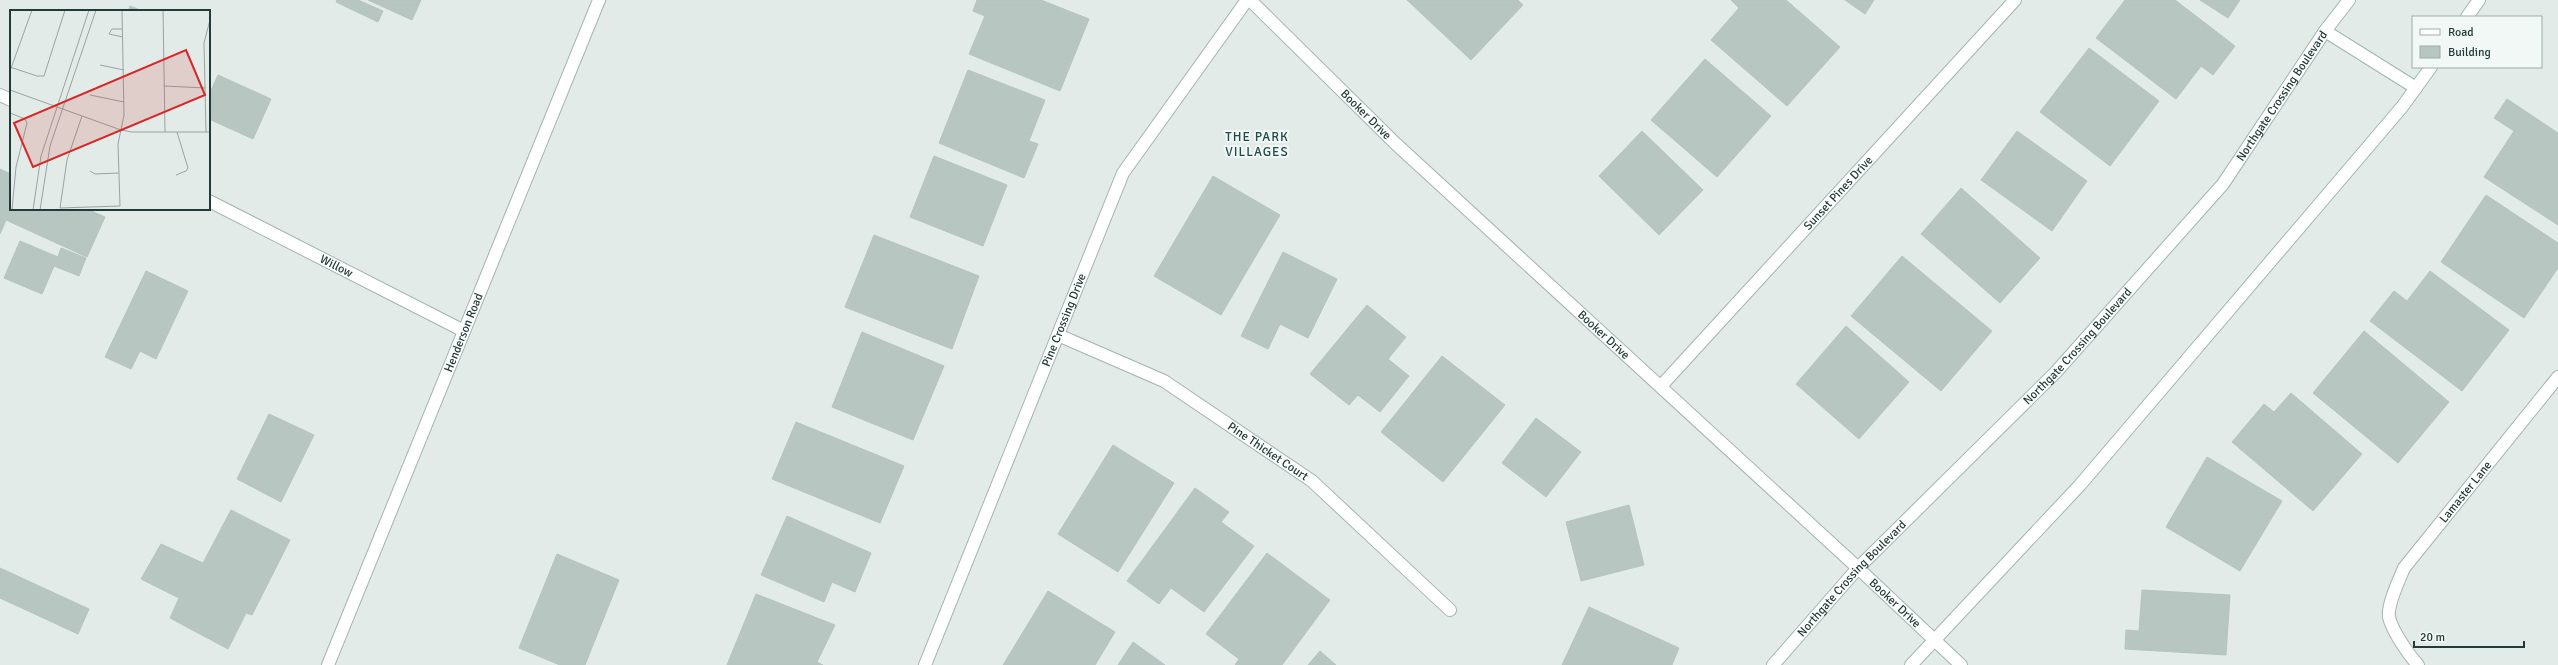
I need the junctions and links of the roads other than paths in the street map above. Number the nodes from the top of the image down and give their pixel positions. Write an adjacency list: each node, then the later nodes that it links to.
1 (599, 0): 13 (street, Henderson Road)
2 (1249, 0): 14 (street, Pine Crossing Drive); 16 (street, Booker Drive)
3 (2016, 0): 16 (street, Sunset Pines Drive)
4 (2349, 0): 7 (street, Northgate Crossing Boulevard)
5 (2479, 0): 6 (street)
6 (2468, 16)
7 (2326, 31): 9 (street); 17 (street, Northgate Crossing Boulevard)
8 (2430, 68): 9 (street)
9 (2416, 88): 19 (street)
10 (0, 95): 11 (street)
11 (10, 100)
12 (210, 202): 13 (street, Willow)
13 (464, 331): 20 (street, Henderson Road)
14 (1058, 335): 18 (street, Pine Thicket Court); 21 (street, Pine Crossing Drive)
15 (2558, 377): 25 (street, Lamaster Lane)
16 (1661, 386): 17 (street, Booker Drive)
17 (1858, 568): 19 (street, Booker Drive); 22 (street, Northgate Crossing Boulevard)
18 (1450, 610)
19 (1934, 639): 23 (street); 24 (street, Booker Drive)
20 (328, 665)
21 (925, 665)
22 (1774, 665)
23 (1911, 665)
24 (1961, 665)
25 (2418, 665)

